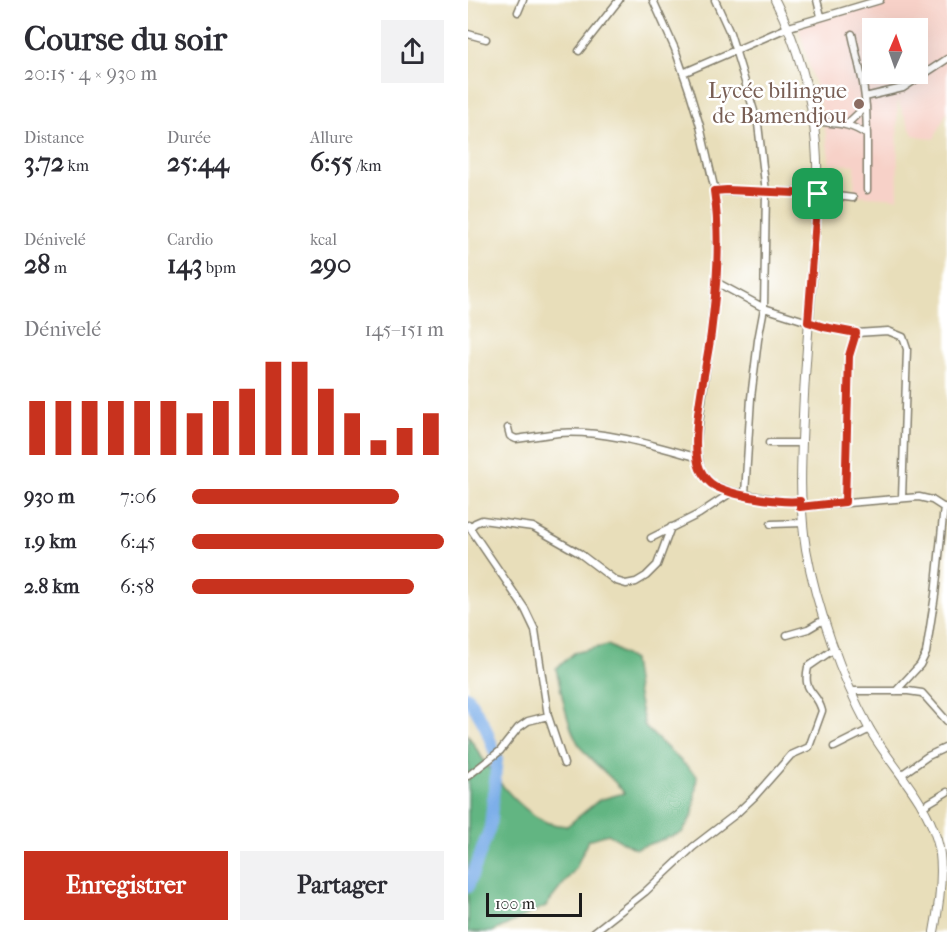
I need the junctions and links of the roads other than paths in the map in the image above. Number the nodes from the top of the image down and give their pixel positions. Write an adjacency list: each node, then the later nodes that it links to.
1 (523, 0): 8 (street)
2 (619, 0): 14 (street)
3 (653, 0): 17 (street)
4 (715, 0): 15 (street)
5 (775, 0): 10 (main road)
6 (817, 0): 9 (street)
7 (877, 0): 9 (street)
8 (518, 12)
9 (821, 16): 10 (street)
10 (789, 27): 15 (street); 20 (main road)
11 (852, 33): 18 (street)
12 (468, 34): 13 (street)
13 (486, 39)
14 (579, 51)
15 (736, 51): 17 (street); 25 (street)
16 (947, 59): 18 (street)
17 (683, 73): 24 (street)
18 (865, 98): 19 (street)
19 (866, 106): 21 (street); 22 (street)
20 (813, 121): 21 (street); 26 (main road)
21 (847, 124): 22 (street)
22 (867, 135): 23 (street)
23 (867, 190)
24 (714, 191): 25 (street); 28 (street)
25 (766, 192): 26 (street); 29 (street)
26 (818, 194): 27 (street); 30 (main road)
27 (853, 198)
28 (716, 282): 29 (street); 35 (street)
29 (764, 308): 30 (street); 37 (street)
30 (808, 322): 31 (street); 34 (main road)
31 (856, 333): 38 (street); 39 (street)
32 (508, 428): 35 (street)
33 (769, 443): 34 (street)
34 (801, 443): 40 (main road)
35 (696, 457): 36 (street)
36 (732, 492): 37 (street); 45 (street)
37 (745, 494): 40 (street)
38 (902, 498): 39 (street); 41 (street)
39 (845, 502): 40 (street)
40 (800, 504): 42 (main road)
41 (946, 508): 51 (street)
42 (803, 523): 43 (street); 47 (main road)
43 (771, 524)
44 (469, 526): 45 (street); 52 (street)
45 (671, 527): 46 (street)
46 (651, 538)
47 (825, 618): 48 (street); 49 (main road)
48 (787, 635)
49 (834, 649): 50 (main road); 62 (street)
50 (851, 691): 51 (street); 54 (main road)
51 (896, 691): 53 (street)
52 (548, 716): 57 (street); 59 (street)
53 (947, 721)
54 (870, 729): 55 (street); 58 (main road)
55 (834, 747)
56 (947, 747): 58 (street)
57 (564, 764)
58 (902, 774): 61 (main road)
59 (468, 776)
60 (947, 792): 61 (street)
61 (922, 807): 63 (main road)
62 (594, 932)
63 (934, 932)

